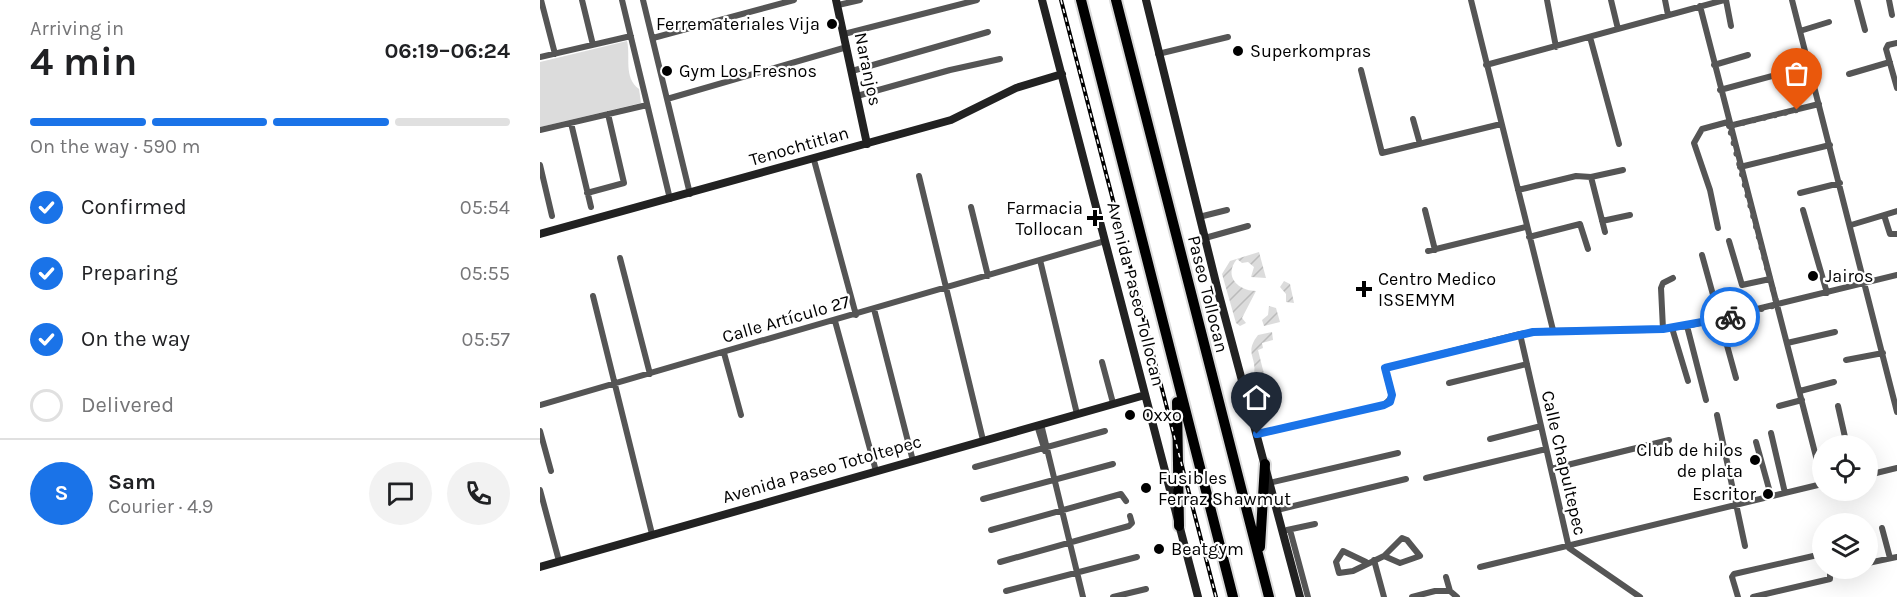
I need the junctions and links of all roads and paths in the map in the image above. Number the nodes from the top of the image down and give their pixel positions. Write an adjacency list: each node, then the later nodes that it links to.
1 (541, 0): 39 (street)
2 (582, 0): 36 (street)
3 (622, 0): 31 (street)
4 (643, 0): 34 (street)
5 (794, 0): 34 (street)
6 (860, 0): 20 (street)
7 (977, 0): 30 (street)
8 (1042, 0): 50 (main road, Avenida Paseo Tollocan)
9 (1081, 0): 133 (highway)
10 (1116, 0): 207 (highway, Paseo Tollocan)
11 (1146, 0): 40 (main road)
12 (1471, 0): 46 (street)
13 (1547, 0): 38 (street)
14 (1611, 0): 26 (street)
15 (1665, 0): 22 (street)
16 (1725, 0): 21 (street); 25 (street)
17 (1792, 0): 28 (street)
18 (1857, 0): 27 (street)
19 (1888, 0): 23 (street)
20 (837, 3): 30 (main road, Naranjos)
21 (1703, 4): 22 (street); 45 (street)
22 (1668, 15): 26 (street)
23 (1892, 15)
24 (1829, 22): 28 (street)
25 (1731, 26)
26 (1618, 29): 33 (street)
27 (1865, 30)
28 (1800, 31): 47 (street)
29 (988, 32): 49 (street)
30 (844, 34): 37 (main road, Naranjos)
31 (631, 36): 36 (street); 57 (street)
32 (1228, 36): 40 (street)
33 (1590, 37): 38 (street); 66 (street)
34 (653, 38): 55 (street)
35 (1897, 43): 44 (street)
36 (593, 45): 39 (street)
37 (847, 47): 49 (main road, Naranjos); 55 (street)
38 (1556, 47): 46 (street)
39 (555, 54): 42 (street)
40 (1158, 54): 89 (main road)
41 (1748, 55): 45 (street)
42 (540, 57)
43 (1000, 59): 54 (street)
44 (1890, 62): 51 (street); 52 (street)
45 (1714, 64): 53 (street)
46 (1486, 65): 61 (street)
47 (1809, 66): 53 (street); 56 (street)
48 (1361, 70): 65 (street)
49 (852, 71): 54 (main road, Naranjos)
50 (1062, 74): 64 (main road, Tenochtitlan); 101 (main road, Avenida Paseo Tollocan)
51 (1849, 74)
52 (1897, 88)
53 (1720, 90): 62 (street)
54 (857, 96): 64 (main road, Naranjos)
55 (667, 99): 78 (street)
56 (1819, 104): 62 (street); 67 (street)
57 (647, 105): 58 (street); 79 (street)
58 (608, 114): 60 (street); 76 (street)
59 (1413, 119): 65 (street)
60 (572, 123): 63 (street); 76 (street)
61 (1501, 124): 65 (street); 75 (street)
62 (1729, 124): 70 (street); 94 (street)
63 (540, 130)
64 (867, 144): 68 (main road, Tenochtitlan)
65 (1420, 144)
66 (1619, 144)
67 (1830, 145): 70 (street); 74 (street)
68 (814, 160): 78 (main road, Tenochtitlan); 118 (street)
69 (540, 165): 88 (street)
70 (1740, 167): 111 (street)
71 (1623, 170): 73 (street)
72 (919, 176): 113 (street)
73 (1591, 177): 75 (street); 90 (street)
74 (1840, 183): 77 (street); 91 (street)
75 (1518, 190): 93 (street)
76 (587, 193): 80 (street)
77 (1800, 193)
78 (690, 194): 79 (main road, Tenochtitlan)
79 (670, 199): 96 (main road, Tenochtitlan)
80 (591, 207)
81 (971, 207): 109 (street)
82 (1227, 210): 89 (street)
83 (1425, 210): 103 (street)
84 (1803, 210): 114 (street)
85 (1897, 211): 87 (street)
86 (1630, 214): 90 (street)
87 (1884, 215): 91 (street); 97 (street)
88 (552, 216)
89 (1199, 217): 99 (main road)
90 (1602, 221): 95 (street)
91 (1851, 225): 112 (street)
92 (1248, 226): 99 (street)
93 (1526, 227): 98 (street); 103 (street)
94 (1718, 228)
95 (1605, 232)
96 (540, 234)
97 (1897, 234)
98 (1529, 237): 102 (street); 124 (street)
99 (1205, 238): 157 (main road)
100 (1729, 241): 111 (street)
101 (1106, 242): 107 (street, Calle Artículo 27); 141 (main road, Avenida Paseo Tollocan)
102 (1588, 249)
103 (1435, 250): 104 (street)
104 (1428, 252)
105 (1702, 255): 119 (street)
106 (620, 258): 134 (street)
107 (1041, 261): 109 (street, Calle Artículo 27); 149 (street)
108 (1897, 275): 112 (street)
109 (988, 276): 113 (street, Calle Artículo 27)
110 (1673, 278): 123 (street)
111 (1770, 279): 116 (street)
112 (1866, 284): 114 (street); 129 (street)
113 (946, 288): 117 (street, Calle Artículo 27); 160 (street)
114 (1827, 293): 116 (street)
115 (593, 296): 138 (street)
116 (1777, 305): 119 (street); 127 (street)
117 (874, 309): 118 (street, Calle Artículo 27); 167 (street)
118 (856, 315): 120 (street, Calle Artículo 27)
119 (1720, 320): 121 (street); 135 (street)
120 (835, 321): 128 (street, Calle Artículo 27); 174 (street)
121 (1687, 326): 122 (street); 142 (street)
122 (1672, 328): 123 (street); 136 (street)
123 (1663, 329): 124 (street)
124 (1553, 330): 126 (street)
125 (1835, 332): 127 (street)
126 (1520, 334): 132 (street, Calle Chapultepec); 157 (street)
127 (1787, 343): 140 (street)
128 (724, 353): 134 (street, Calle Artículo 27); 150 (street)
129 (1883, 353): 130 (street); 148 (street)
130 (1846, 360)
131 (1102, 362): 144 (street)
132 (1527, 364): 139 (street); 153 (street, Calle Chapultepec)
133 (1173, 369): 191 (highway); 220 (highway)
134 (650, 374): 138 (street, Calle Artículo 27)
135 (1736, 378)
136 (1688, 381)
137 (1834, 382): 140 (street)
138 (616, 383): 145 (street, Calle Artículo 27); 195 (street)
139 (1449, 383)
140 (1800, 391): 143 (street)
141 (1145, 395): 144 (main road, Avenida Paseo Totoltepec); 191 (main road, Avenida Paseo Tollocan)
142 (1706, 399)
143 (1802, 400): 146 (street); 162 (street)
144 (1113, 403): 149 (main road, Avenida Paseo Totoltepec)
145 (540, 405)
146 (1779, 406)
147 (1838, 406): 158 (street)
148 (1897, 412)
149 (1077, 414): 152 (main road, Avenida Paseo Totoltepec)
150 (741, 415)
151 (1717, 415): 186 (street)
152 (1039, 424): 160 (main road, Avenida Paseo Totoltepec); 164 (street)
153 (1541, 426): 159 (street); 165 (street, Calle Chapultepec)
154 (540, 431): 173 (street)
155 (1106, 431): 164 (street)
156 (1771, 433): 182 (street)
157 (1257, 434): 169 (main road)
158 (1845, 435)
159 (1490, 439)
160 (983, 440): 167 (main road, Avenida Paseo Totoltepec)
161 (1669, 440): 172 (street)
162 (1812, 441)
163 (1756, 442): 183 (street)
164 (1045, 448): 170 (street); 178 (street)
165 (1546, 449): 172 (street, Calle Chapultepec); 176 (street)
166 (1398, 453): 179 (street)
167 (913, 461): 174 (main road, Avenida Paseo Totoltepec)
168 (1113, 464): 178 (street)
169 (1265, 464): 179 (main road); 207 (highway)
170 (975, 467)
171 (1897, 468): 175 (street)
172 (1551, 469): 197 (street, Calle Chapultepec)
173 (551, 471)
174 (876, 471): 195 (main road, Avenida Paseo Totoltepec)
175 (1878, 473)
176 (1426, 477)
177 (1406, 479): 187 (street)
178 (1053, 480): 184 (street); 188 (street)
179 (1269, 483): 187 (main road)
180 (1812, 485): 182 (street)
181 (540, 490): 204 (street)
182 (1785, 493): 183 (street)
183 (1771, 496): 186 (street)
184 (983, 499)
185 (1126, 501): 188 (street)
186 (1737, 503): 197 (street); 198 (street)
187 (1277, 510): 194 (main road)
188 (1061, 511): 193 (street); 196 (street)
189 (1130, 516): 196 (street)
190 (1315, 525): 194 (street)
191 (1179, 526): 219 (main road, Avenida Paseo Tollocan)
192 (1882, 528): 202 (street)
193 (991, 530)
194 (1286, 530): 222 (main road); 223 (street)
195 (652, 534): 204 (main road, Avenida Paseo Totoltepec)
196 (1069, 543): 206 (street); 211 (street)
197 (1567, 544): 210 (street); 227 (street, Calle Chapultepec)
198 (1745, 546)
199 (1384, 555): 199 (street); 203 (street)
200 (1812, 556): 228 (street)
201 (1137, 557): 211 (street)
202 (1894, 557): 205 (street)
203 (1374, 560): 208 (street); 224 (street)
204 (559, 561): 209 (main road, Avenida Paseo Totoltepec)
205 (1878, 561)
206 (1000, 562)
207 (1260, 562): 221 (highway, Paseo Tollocan)
208 (1366, 562): 208 (street)
209 (540, 567)
210 (1480, 567)
211 (1077, 573): 215 (street); 217 (street)
212 (1446, 577): 216 (street)
213 (1830, 579): 229 (street)
214 (1146, 589): 218 (street)
215 (1006, 591)
216 (1450, 591): 225 (street); 226 (street)
217 (1083, 597)
218 (1113, 597)
219 (1198, 597)
220 (1233, 597)
221 (1269, 597)
222 (1300, 597)
223 (1308, 597)
224 (1384, 597)
225 (1412, 597)
226 (1457, 597)
227 (1641, 597)
228 (1738, 597)
229 (1753, 597)

